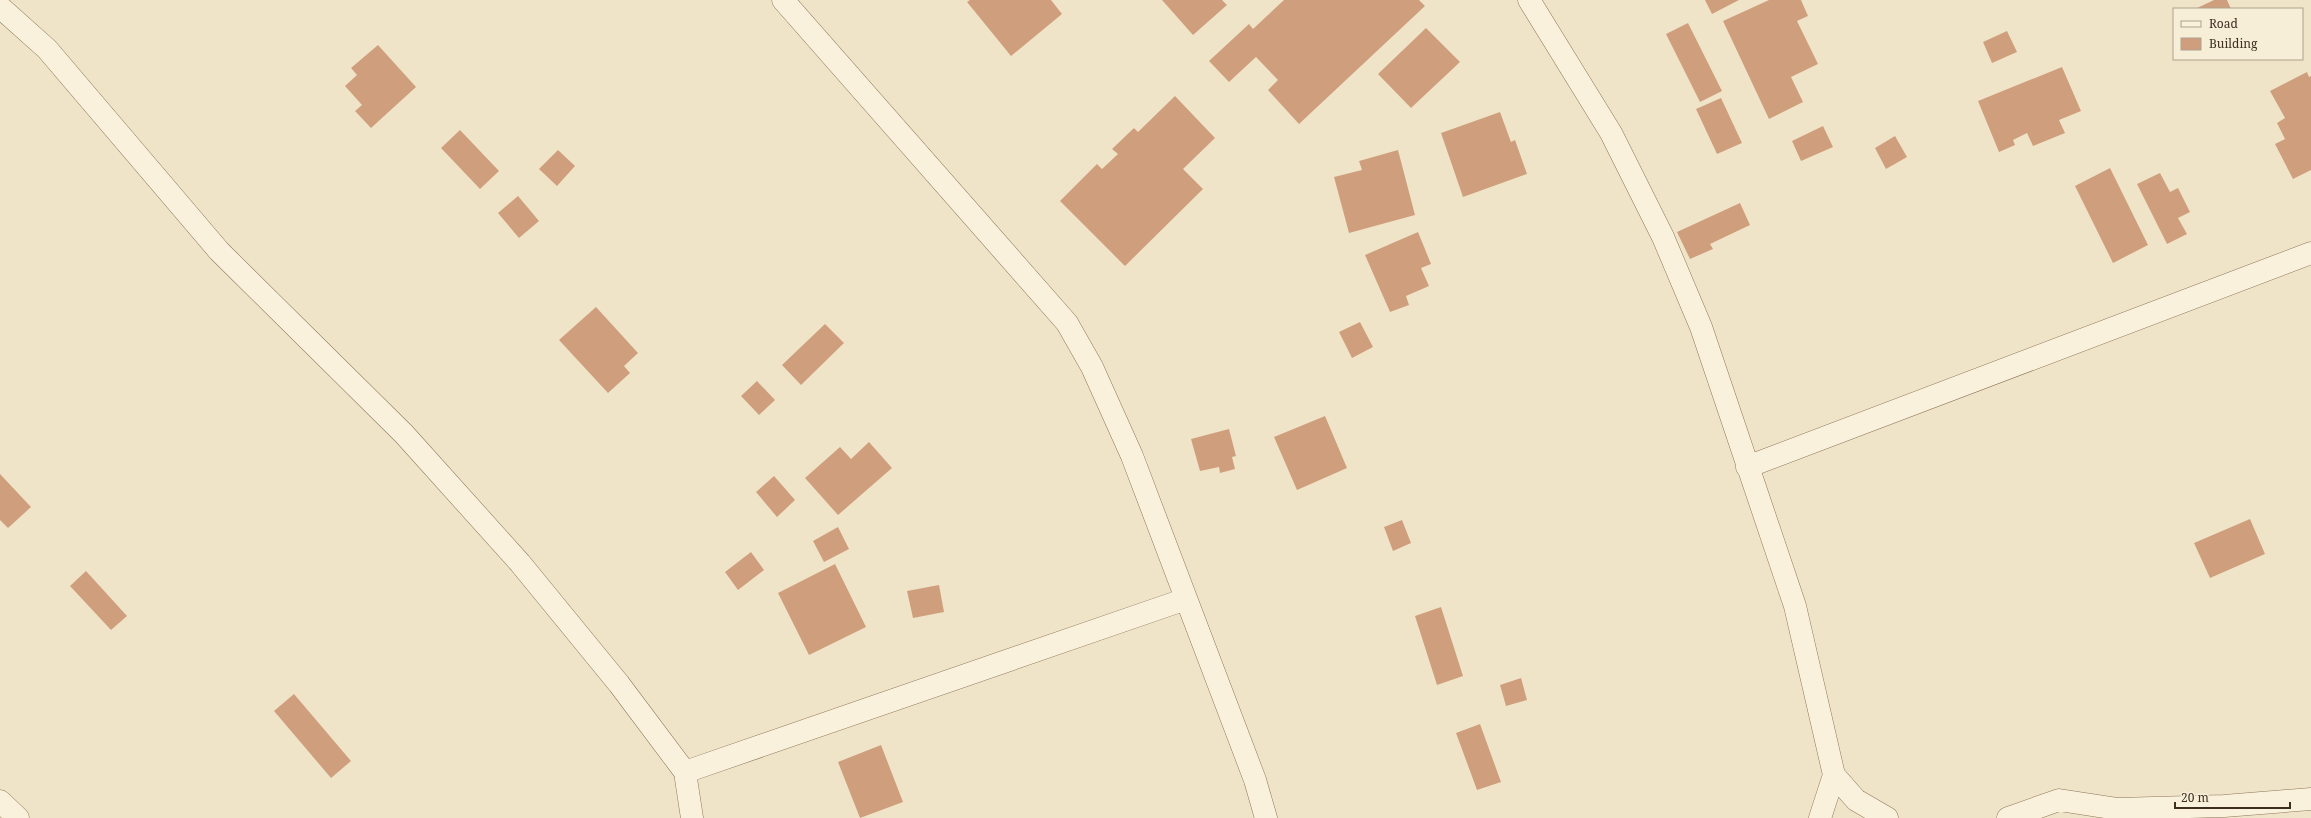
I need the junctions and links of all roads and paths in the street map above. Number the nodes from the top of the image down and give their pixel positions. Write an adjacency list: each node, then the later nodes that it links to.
1 (783, 0): 6 (street)
2 (1529, 0): 5 (street)
3 (0, 7): 7 (street)
4 (2311, 253): 5 (street)
5 (1747, 467): 8 (street)
6 (1186, 599): 7 (street); 13 (street)
7 (685, 772): 12 (street)
8 (1834, 775): 14 (street); 15 (street)
9 (2311, 799): 16 (street)
10 (0, 801): 11 (street)
11 (18, 818)
12 (692, 818)
13 (1266, 818)
14 (1820, 818)
15 (1887, 818)
16 (2008, 818)

